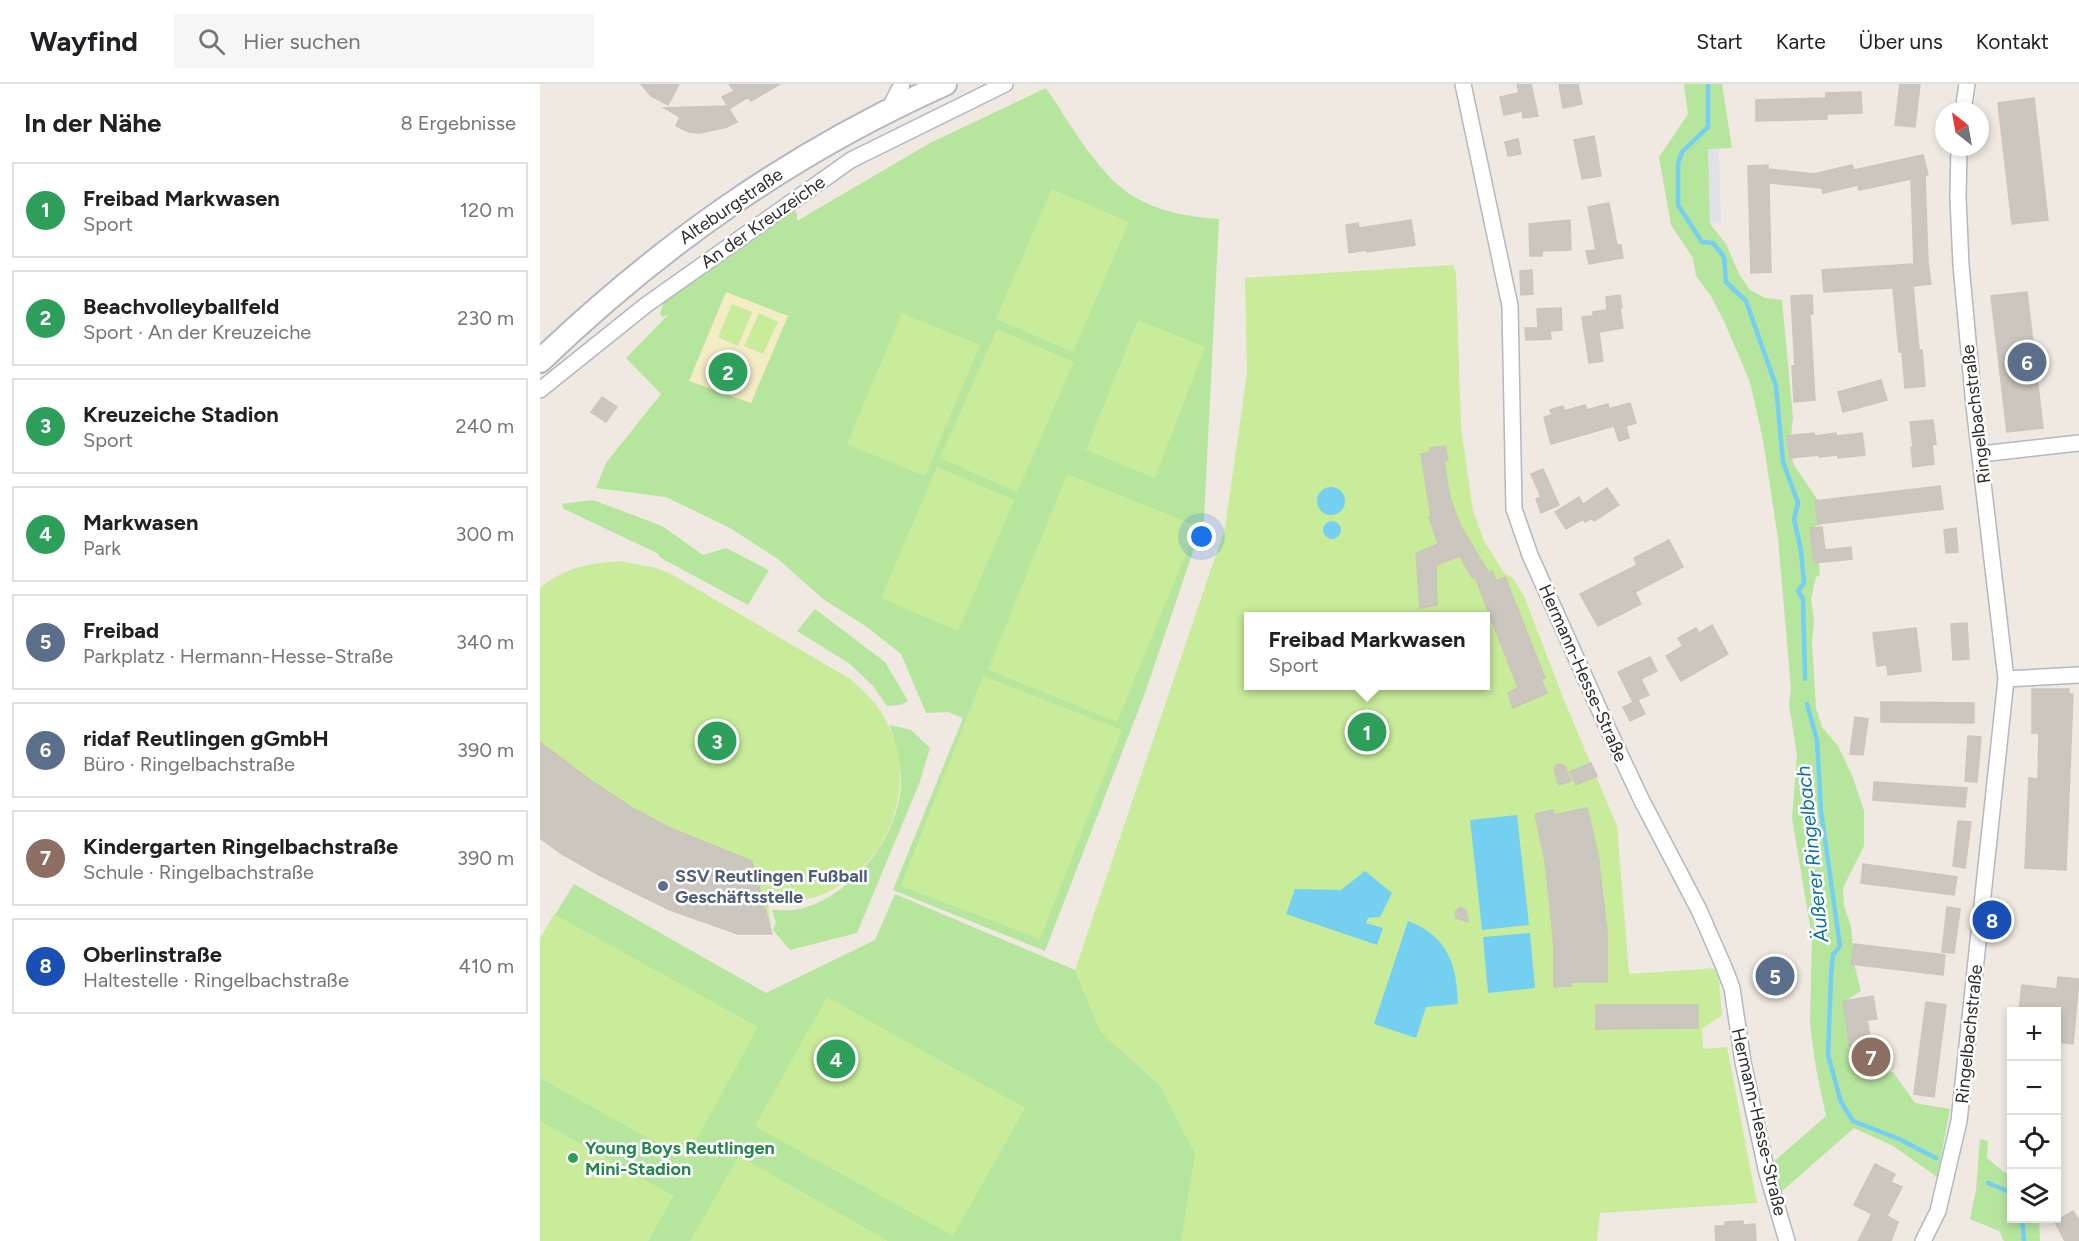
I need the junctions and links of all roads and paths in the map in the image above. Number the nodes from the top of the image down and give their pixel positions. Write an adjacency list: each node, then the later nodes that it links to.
1 (902, 84): 7 (street)
2 (1005, 84): 10 (street, An der Kreuzeiche)
3 (1463, 84): 15 (street, Hermann-Hesse-Straße)
4 (1967, 84): 6 (street)
5 (934, 86): 7 (main road, Alteburgstraße)
6 (1964, 102)
7 (888, 111): 9 (main road, Alteburgstraße)
8 (1959, 156): 12 (street, Ringelbachstraße)
9 (540, 361)
10 (540, 390)
11 (2079, 443): 12 (street)
12 (1981, 454): 14 (street, Ringelbachstraße)
13 (2079, 675): 14 (street)
14 (2006, 679): 16 (street, Ringelbachstraße)
15 (1787, 1241)
16 (1923, 1241)

